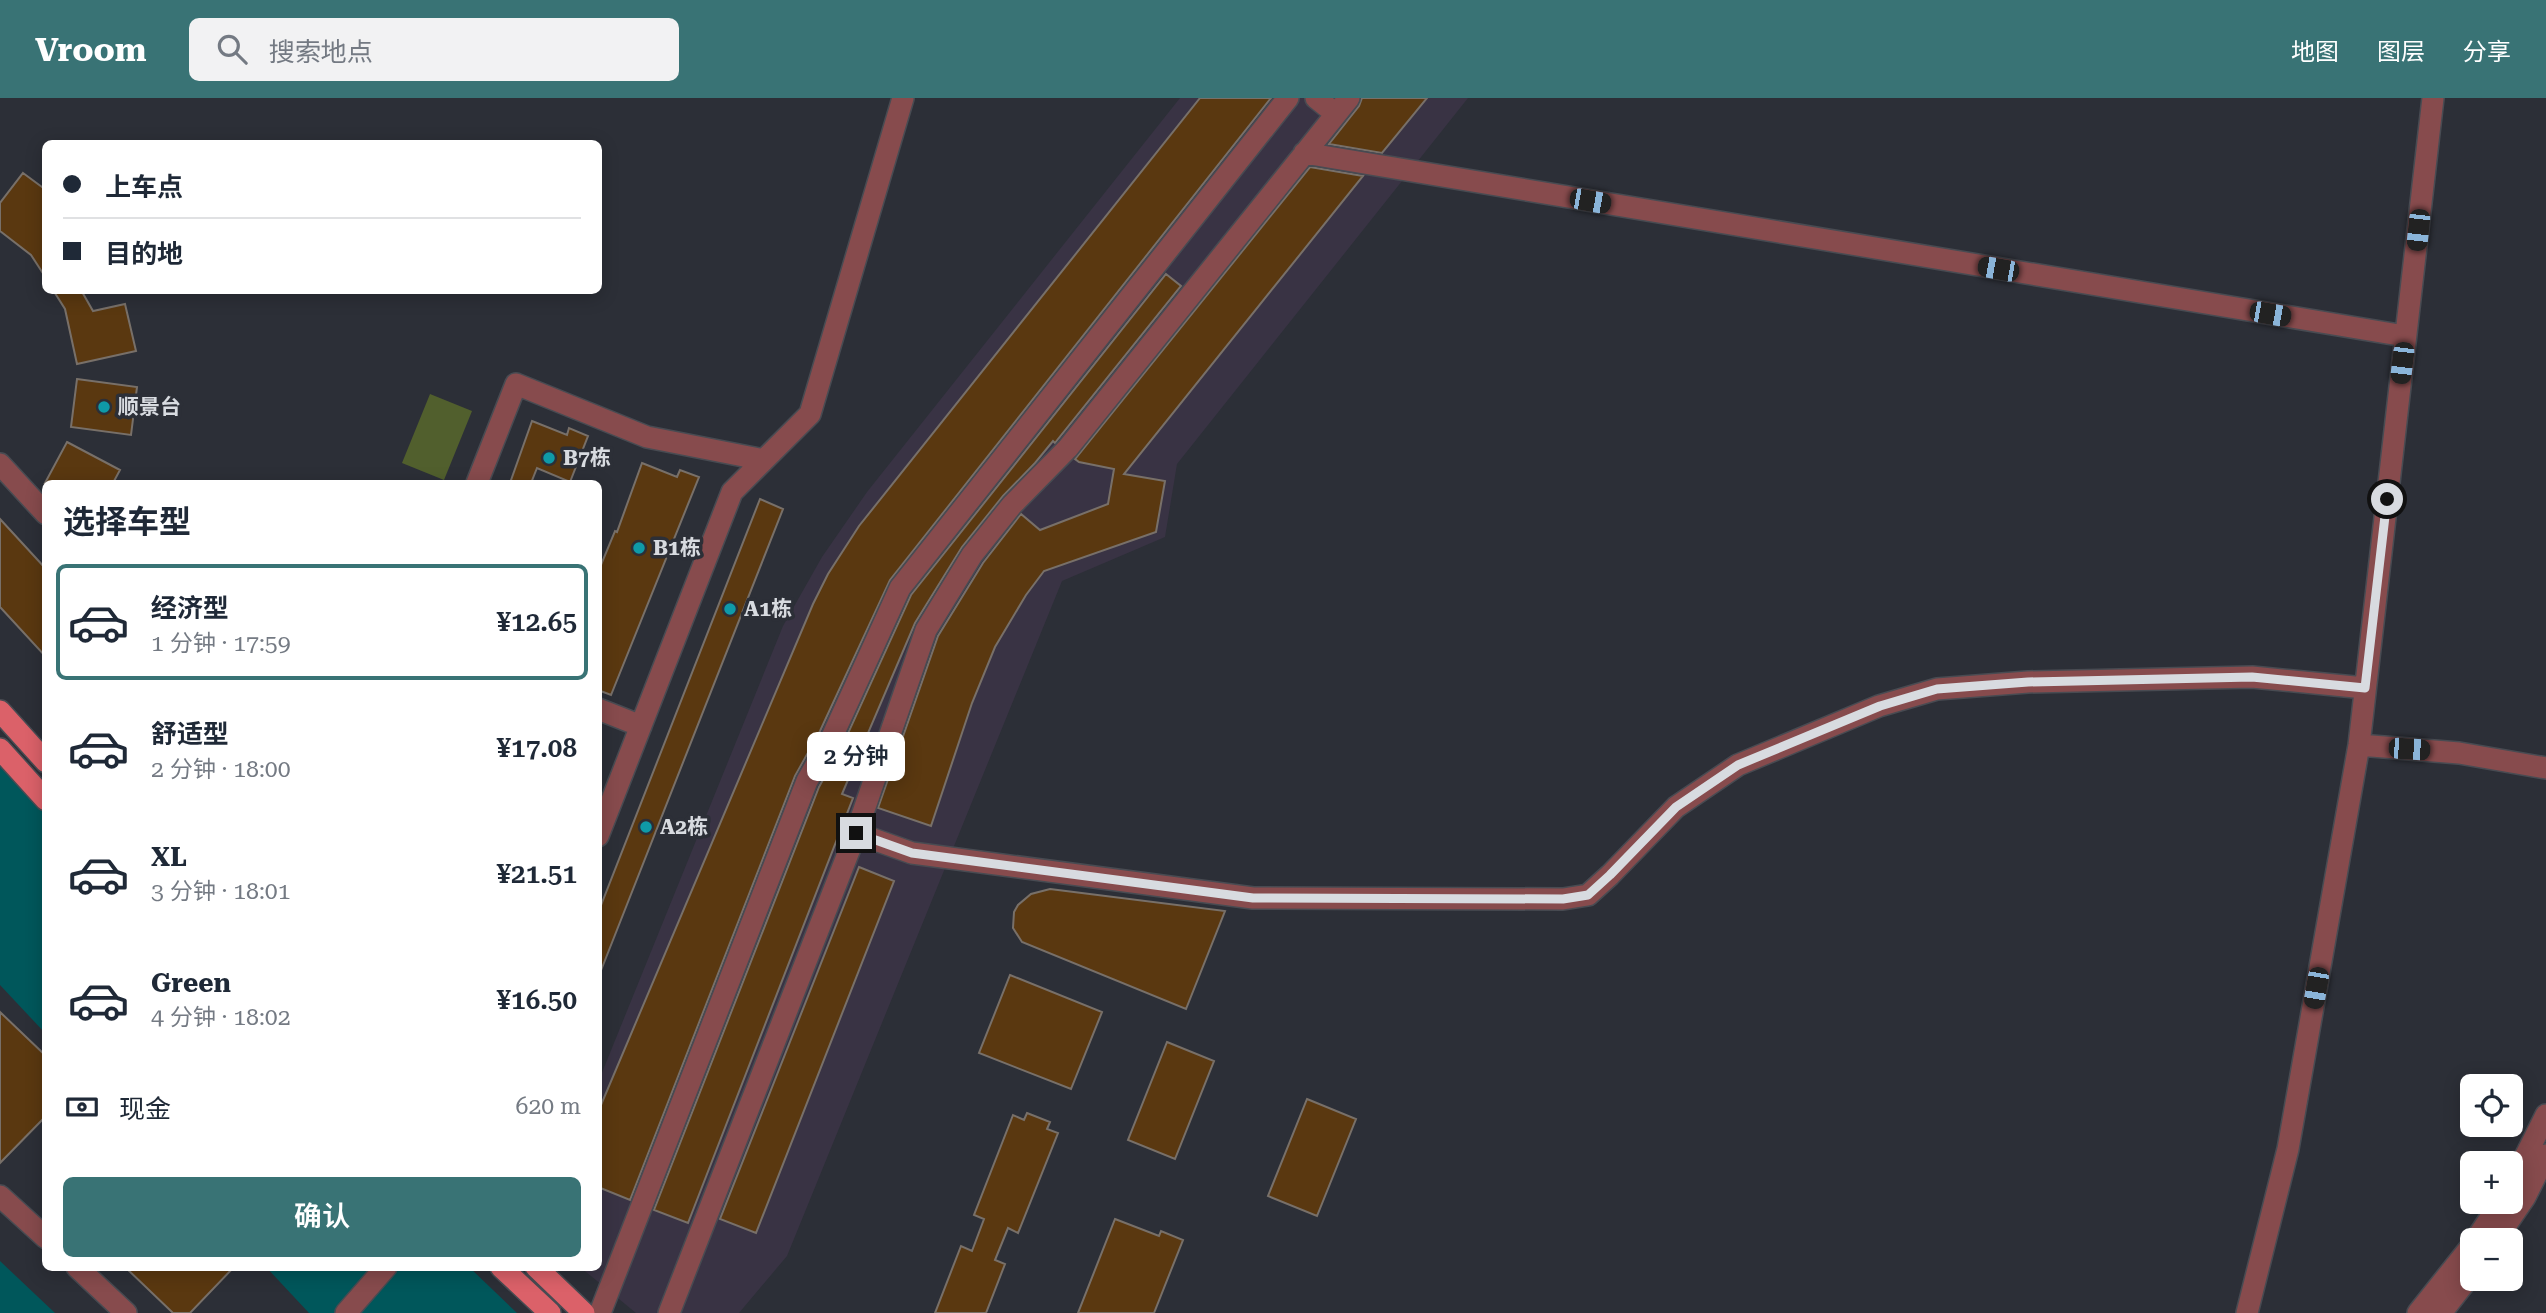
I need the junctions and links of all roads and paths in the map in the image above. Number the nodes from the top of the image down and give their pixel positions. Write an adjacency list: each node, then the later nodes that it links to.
1 (903, 98): 8 (street)
2 (1288, 98): 39 (street)
3 (1316, 98): 5 (street)
4 (2433, 98): 7 (street)
5 (1342, 106): 6 (street)
6 (1304, 153): 7 (street); 22 (street)
7 (2405, 337): 12 (street)
8 (764, 460): 10 (street); 15 (street)
9 (0, 464): 11 (street)
10 (478, 480)
11 (42, 510)
12 (2365, 688): 16 (street); 22 (street)
13 (0, 711): 18 (main road)
14 (602, 711): 15 (street)
15 (641, 726): 21 (street)
16 (2359, 745): 19 (street); 41 (street)
17 (0, 749): 20 (main road)
18 (42, 758)
19 (2546, 768)
20 (42, 796)
21 (602, 826)
22 (856, 833): 40 (street)
23 (2546, 1115): 25 (street)
24 (2546, 1155): 27 (street)
25 (2523, 1161)
26 (0, 1196): 28 (street)
27 (2504, 1228)
28 (42, 1234)
29 (2460, 1260): 42 (street)
30 (81, 1271): 35 (street)
31 (383, 1271): 36 (street)
32 (505, 1271): 37 (main road)
33 (540, 1271): 38 (main road)
34 (2460, 1289): 43 (street)
35 (126, 1313)
36 (346, 1313)
37 (550, 1313)
38 (584, 1313)
39 (600, 1313)
40 (669, 1313)
41 (2247, 1313)
42 (2418, 1313)
43 (2441, 1313)

